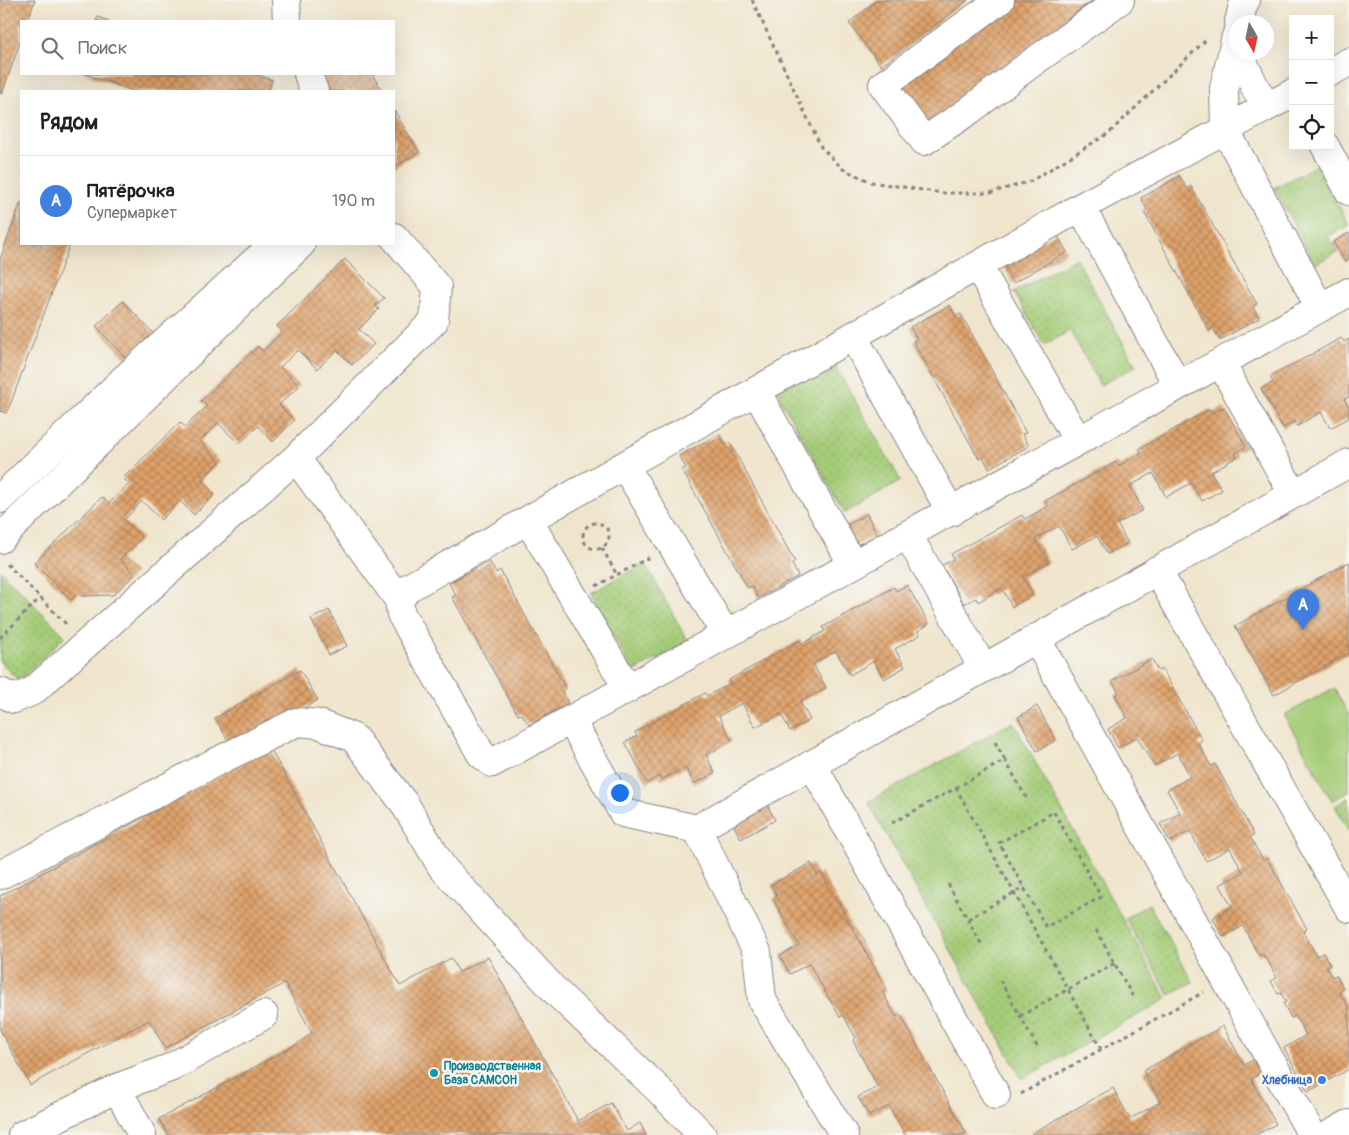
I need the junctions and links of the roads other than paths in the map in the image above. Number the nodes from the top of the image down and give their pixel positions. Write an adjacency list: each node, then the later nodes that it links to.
1 (286, 0): 6 (lane)
2 (1000, 0): 3 (lane)
3 (1120, 0)
4 (1246, 0): 5 (lane)
5 (1241, 15)
6 (287, 20)
7 (1232, 60): 15 (lane)
8 (1244, 60): 14 (lane)
9 (1349, 62): 10 (lane)
10 (1334, 70)
11 (308, 75): 12 (lane)
12 (314, 90)
13 (1289, 95): 14 (lane)
14 (1267, 106): 15 (lane)
15 (1225, 129): 18 (lane); 24 (lane)
16 (1327, 150): 17 (lane)
17 (1349, 191)
18 (1081, 208): 22 (lane); 27 (lane)
19 (395, 238): 30 (lane)
20 (273, 245): 34 (lane)
21 (300, 245): 38 (lane)
22 (978, 266): 25 (lane); 29 (lane)
23 (1349, 292): 24 (lane)
24 (1320, 308): 26 (lane)
25 (853, 336): 28 (lane); 35 (lane)
26 (1221, 363): 27 (lane); 33 (lane)
27 (1178, 386): 29 (lane)
28 (756, 391): 32 (lane); 39 (lane)
29 (1078, 441): 35 (lane)
30 (296, 458): 41 (lane); 46 (lane)
31 (1349, 463): 33 (lane)
32 (625, 466): 36 (lane); 42 (lane)
33 (1292, 494): 40 (lane)
34 (0, 499)
35 (951, 512): 37 (lane)
36 (528, 520): 41 (lane); 45 (lane)
37 (908, 535): 39 (lane); 44 (lane)
38 (3, 552)
39 (854, 565): 42 (lane)
40 (1157, 570): 43 (lane); 51 (lane)
41 (399, 600): 47 (lane)
42 (726, 635): 45 (lane)
43 (1036, 638): 44 (lane); 62 (lane)
44 (983, 668): 48 (lane)
45 (628, 689): 47 (lane)
46 (0, 692)
47 (571, 720): 49 (lane)
48 (812, 764): 49 (lane); 54 (lane)
49 (697, 829): 61 (lane)
50 (0, 875): 60 (lane)
51 (1349, 908)
52 (264, 1015): 53 (lane)
53 (117, 1088): 58 (lane); 59 (lane)
54 (996, 1095)
55 (1349, 1124): 63 (lane)
56 (0, 1131): 57 (lane)
57 (18, 1135)
58 (22, 1135)
59 (142, 1135)
60 (702, 1135)
61 (844, 1135)
62 (1312, 1135)
63 (1330, 1135)

